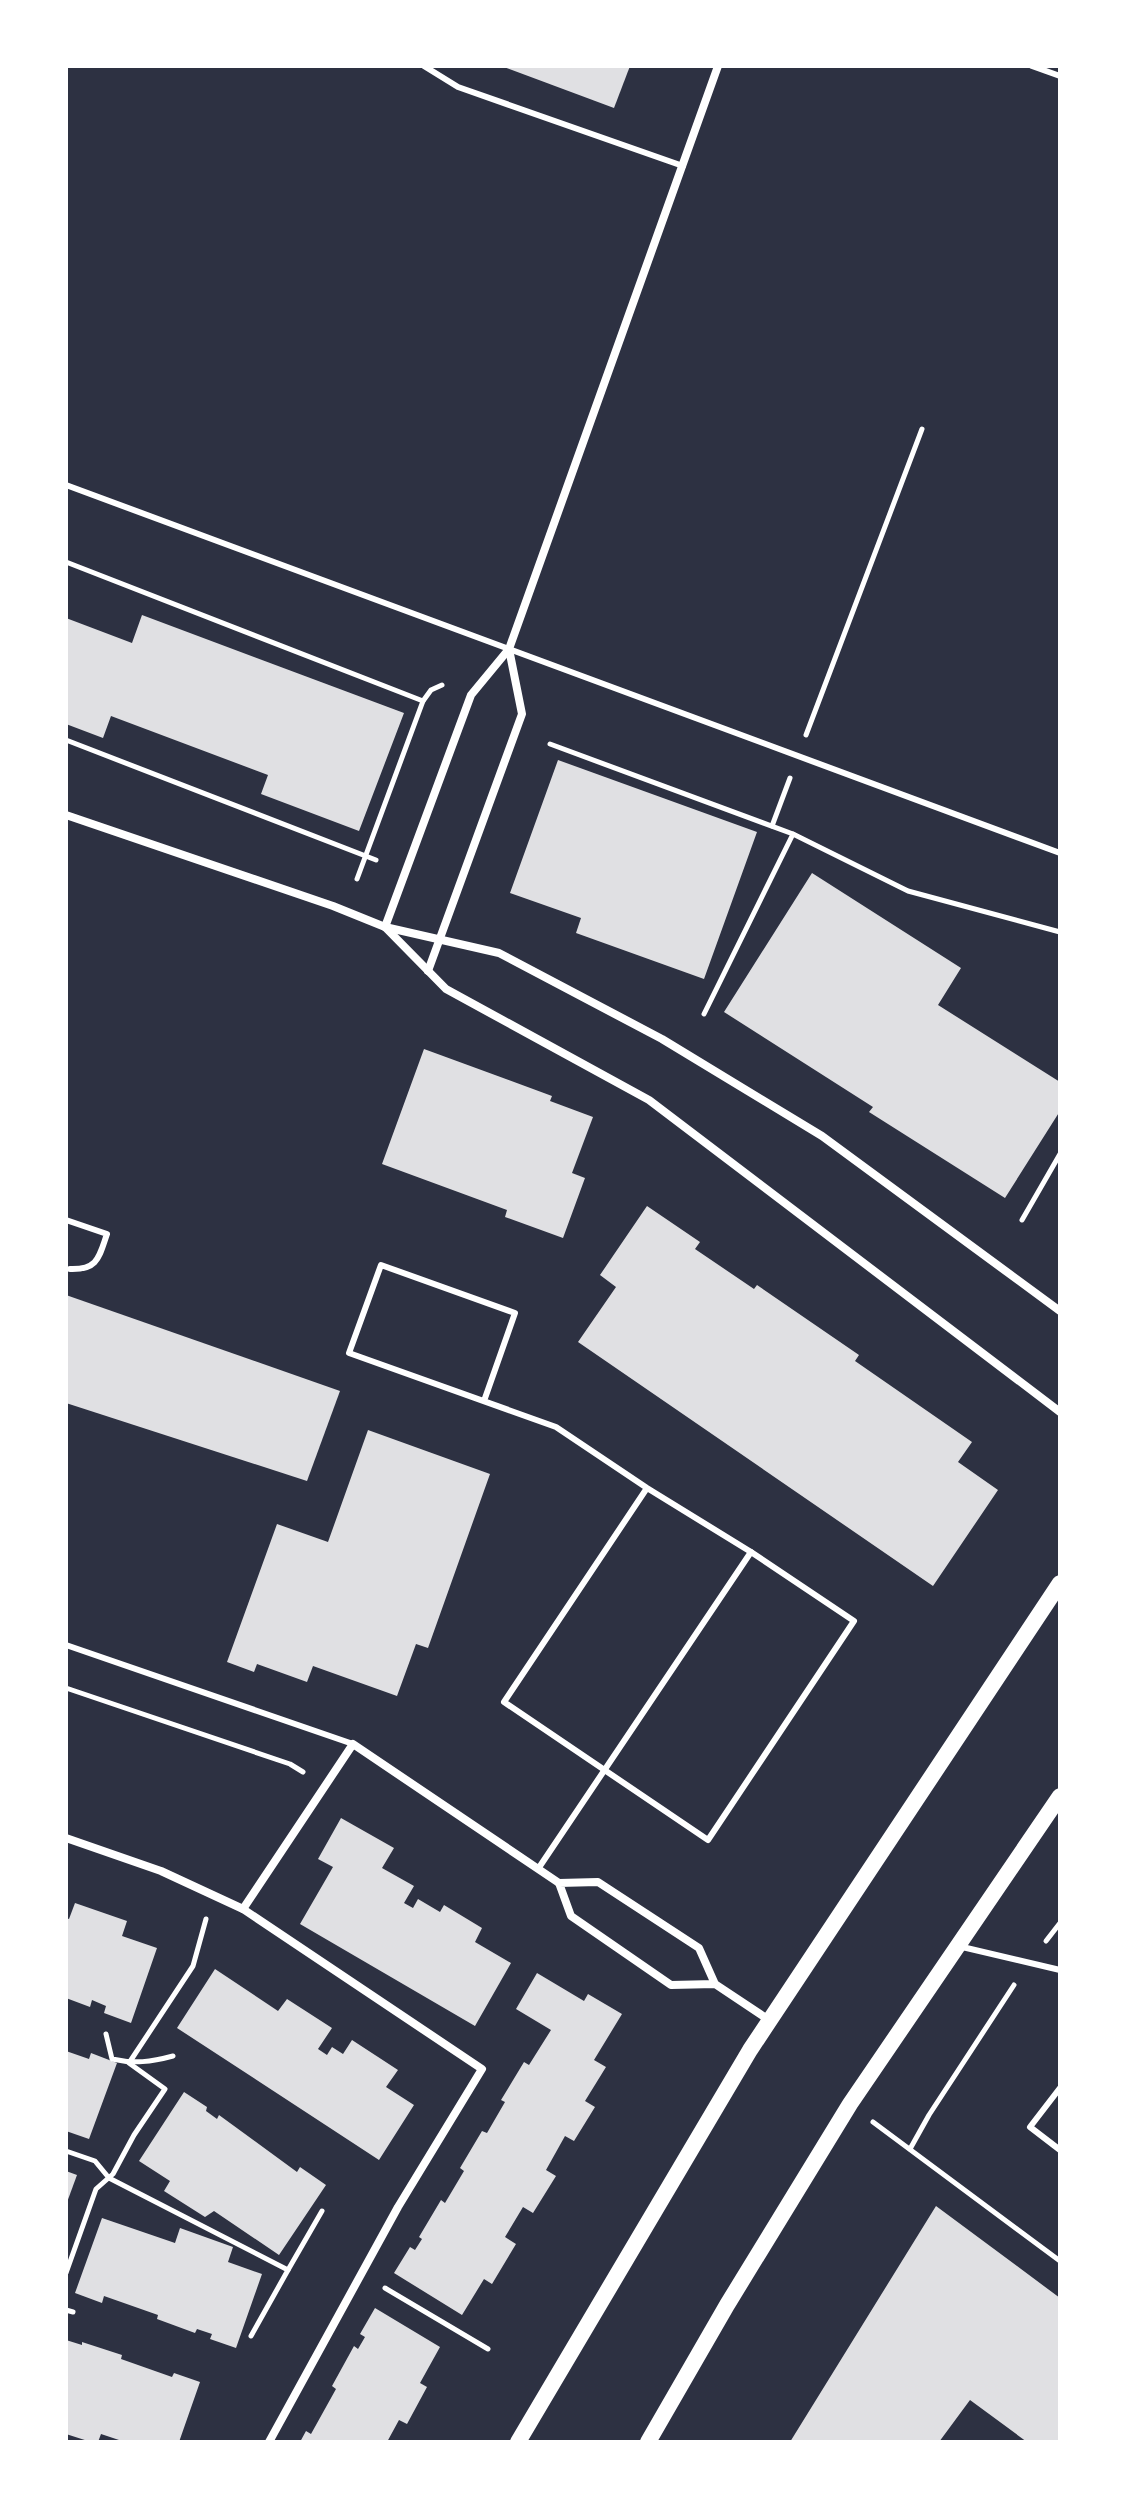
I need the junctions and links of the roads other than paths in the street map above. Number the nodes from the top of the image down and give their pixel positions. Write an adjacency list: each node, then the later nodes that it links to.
1 (424, 66): 5 (lane)
2 (718, 66): 5 (street)
3 (1032, 66): 4 (lane)
4 (1060, 76)
5 (683, 166): 7 (street)
6 (66, 485): 7 (lane)
7 (509, 649): 9 (lane); 10 (street); 11 (street)
8 (66, 815): 10 (street)
9 (1060, 853)
10 (385, 927): 11 (street); 12 (street)
11 (441, 939): 12 (street); 15 (street)
12 (428, 971): 17 (street)
13 (66, 1220): 14 (lane)
14 (70, 1269)
15 (1060, 1311)
16 (484, 1401): 16 (lane); 18 (lane)
17 (1060, 1412)
18 (647, 1488): 19 (lane); 23 (lane)
19 (751, 1552): 23 (lane); 23 (lane)
20 (1060, 1583): 32 (main road)
21 (66, 1645): 22 (lane)
22 (353, 1744): 26 (street); 28 (street)
23 (604, 1769): 26 (lane)
24 (1060, 1796): 29 (main road)
25 (66, 1838): 28 (street)
26 (538, 1869): 27 (street)
27 (559, 1883): 31 (street); 31 (street)
28 (243, 1909): 35 (street)
29 (958, 1946): 30 (lane); 37 (main road)
30 (1060, 1970)
31 (715, 1984): 32 (street)
32 (769, 2020): 36 (main road)
33 (1060, 2088): 34 (lane)
34 (1060, 2150)
35 (269, 2442)
36 (518, 2442)
37 (648, 2442)

